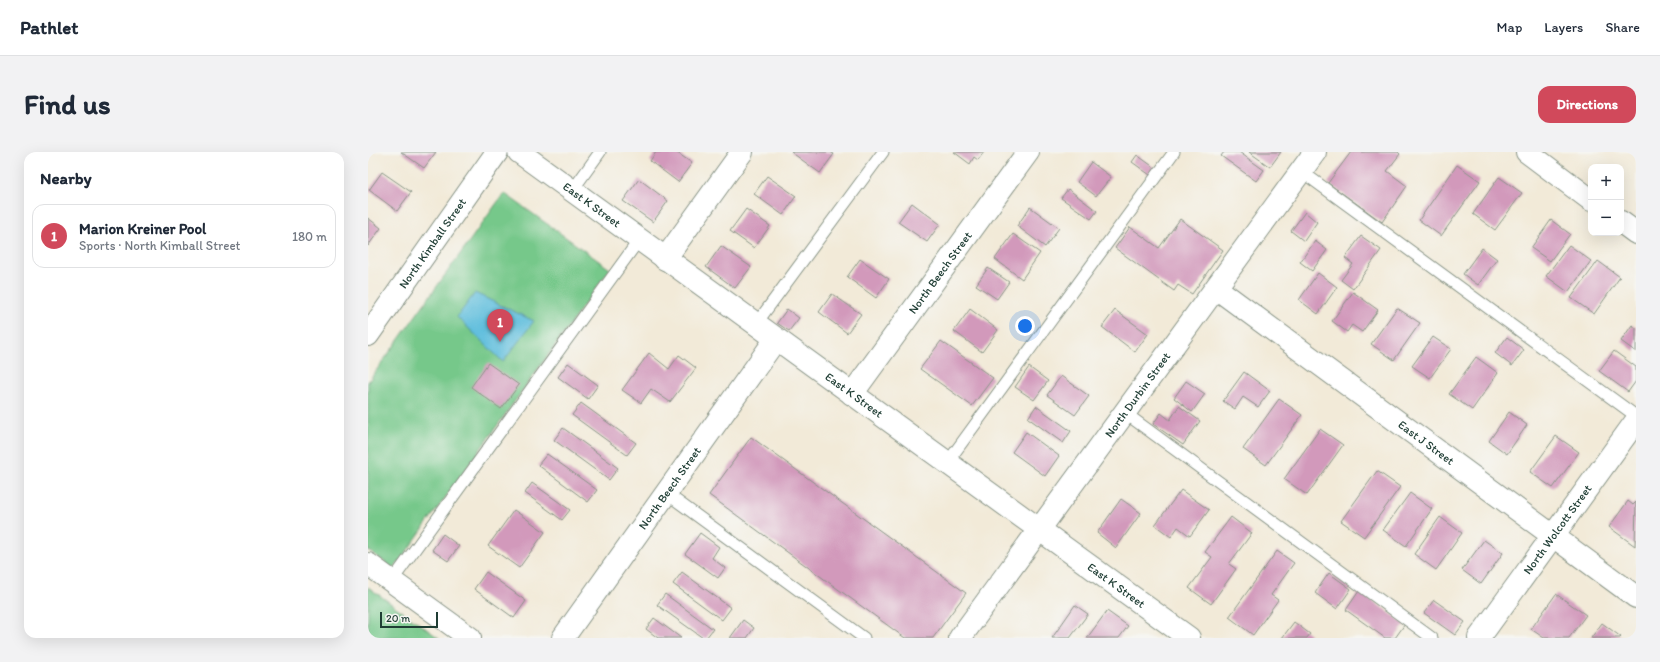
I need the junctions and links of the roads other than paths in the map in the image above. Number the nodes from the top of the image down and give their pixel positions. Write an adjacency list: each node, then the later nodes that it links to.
1 (497, 152): 19 (street, North Kimball Street)
2 (519, 152): 11 (street, East K Street)
3 (600, 152): 11 (lane)
4 (742, 152): 16 (street)
5 (883, 152): 18 (lane)
6 (1028, 152): 21 (street, North Beech Street)
7 (1174, 152): 25 (lane)
8 (1315, 152): 10 (street, North Durbin Street)
9 (1527, 152): 12 (street)
10 (1301, 171): 17 (street, North Durbin Street); 23 (lane)
11 (572, 190): 15 (street, East K Street)
12 (1588, 198)
13 (1624, 224): 14 (street)
14 (1636, 233)
15 (639, 240): 16 (street, East K Street); 30 (lane)
16 (665, 258): 18 (street, East K Street)
17 (1216, 288): 22 (street, North Durbin Street); 28 (street, East J Street)
18 (756, 324): 20 (street, East K Street)
19 (368, 335)
20 (776, 339): 21 (street, East K Street); 26 (street, North Beech Street)
21 (852, 394): 25 (street, East K Street)
22 (1125, 413): 27 (street, North Durbin Street); 37 (lane)
23 (1636, 416)
24 (1636, 422): 28 (street, North Wolcott Street)
25 (947, 463): 27 (street, East K Street)
26 (666, 493): 34 (street, North Beech Street); 35 (lane)
27 (1040, 530): 32 (street, East K Street); 36 (street, North Durbin Street)
28 (1553, 536): 31 (street, East J Street); 38 (street, North Wolcott Street)
29 (368, 564): 30 (street)
30 (392, 582): 33 (street)
31 (1636, 597)
32 (1182, 636)
33 (470, 638)
34 (563, 638)
35 (864, 638)
36 (960, 638)
37 (1432, 638)
38 (1479, 638)

